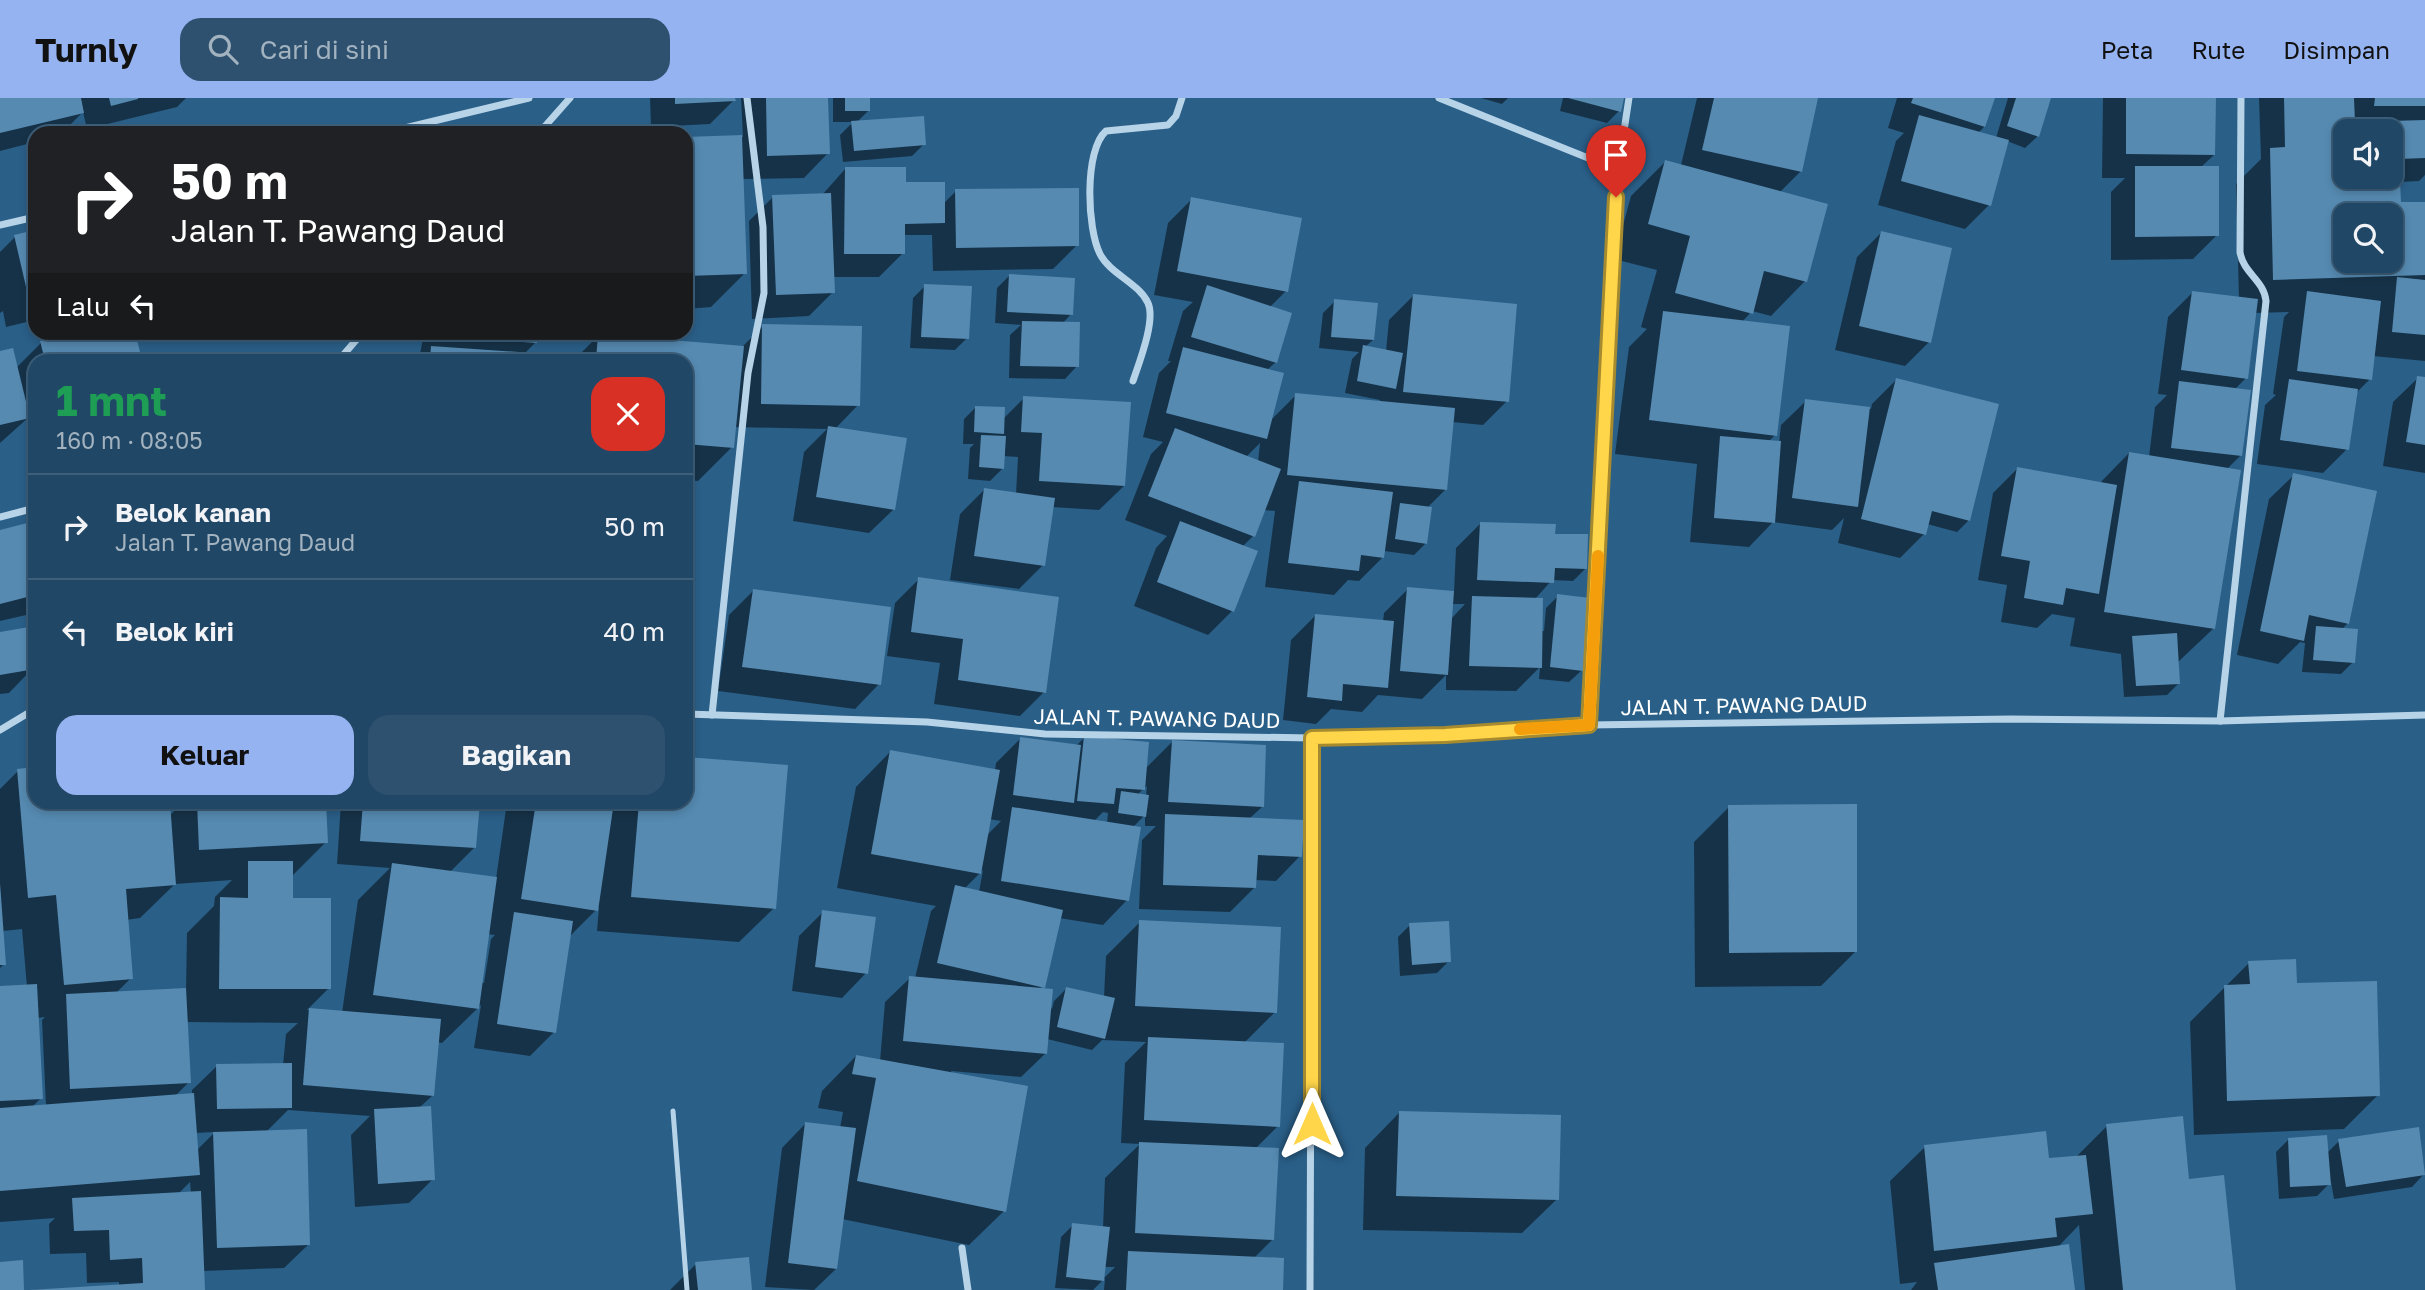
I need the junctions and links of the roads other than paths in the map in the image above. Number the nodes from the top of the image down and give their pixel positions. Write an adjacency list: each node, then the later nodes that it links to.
1 (529, 98): 8 (street)
2 (570, 98): 9 (street)
3 (747, 98): 20 (street)
4 (1182, 98): 15 (street)
5 (1439, 98): 10 (street)
6 (1629, 98): 10 (street)
7 (2241, 98): 22 (street)
8 (413, 126)
9 (545, 126)
10 (1618, 170): 23 (street)
11 (28, 219): 12 (street)
12 (0, 225)
13 (356, 340): 14 (street)
14 (344, 354)
15 (1133, 381)
16 (28, 511): 17 (street)
17 (0, 517)
18 (28, 713): 24 (street)
19 (693, 714): 20 (street, JALAN T. PAWANG DAUD)
20 (712, 715): 25 (street, JALAN T. PAWANG DAUD)
21 (2425, 715): 22 (street, JALAN T. PAWANG DAUD)
22 (2220, 721): 23 (street, JALAN T. PAWANG DAUD)
23 (1589, 725): 25 (street, JALAN T. PAWANG DAUD)
24 (0, 730)
25 (1312, 738): 30 (street)
26 (673, 1111): 28 (lane)
27 (962, 1248): 29 (street)
28 (687, 1290)
29 (968, 1290)
30 (1310, 1290)

